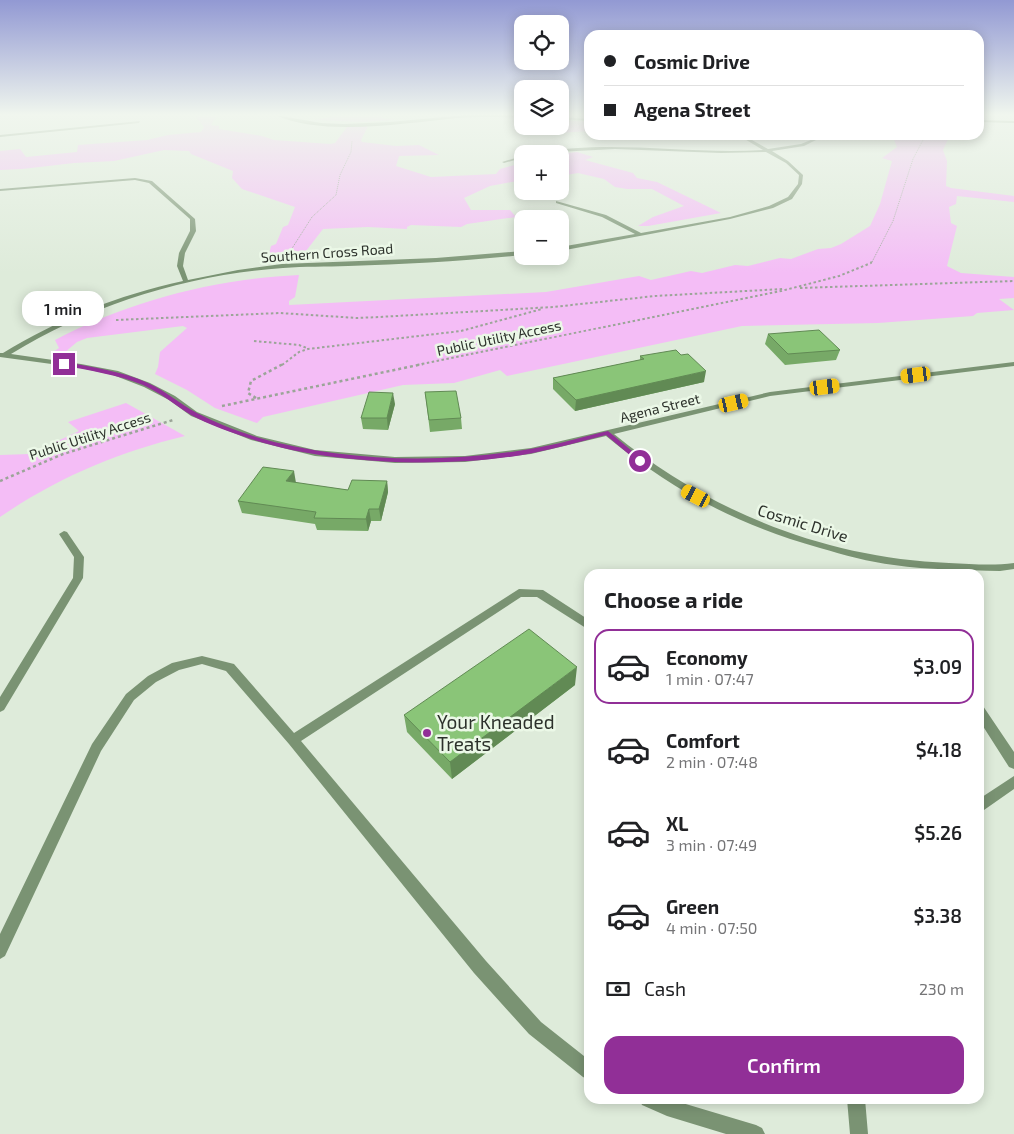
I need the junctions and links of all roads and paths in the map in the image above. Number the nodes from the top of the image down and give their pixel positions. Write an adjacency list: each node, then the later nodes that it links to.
1 (344, 168): 9 (path)
2 (793, 168): 6 (street)
3 (910, 168): 12 (path, Public Utility Access)
4 (0, 190): 11 (street)
5 (558, 202): 6 (street)
6 (641, 235): 7 (street)
7 (569, 247)
8 (514, 253): 9 (street, Southern Cross Road)
9 (280, 266): 11 (street, Southern Cross Road)
10 (1014, 281): 12 (path)
11 (186, 282): 17 (street, Southern Cross Road)
12 (791, 288): 13 (path); 19 (path, Public Utility Access)
13 (550, 307): 14 (path); 16 (path)
14 (116, 320)
15 (254, 341): 16 (path)
16 (308, 349): 19 (path)
17 (1, 356): 20 (street, Agena Street)
18 (1014, 364): 21 (street, Agena Street)
19 (256, 398): 20 (path, Public Utility Access)
20 (194, 414): 21 (street, Agena Street); 22 (path, Public Utility Access)
21 (608, 433): 25 (street, Cosmic Drive)
22 (0, 481)
23 (64, 534): 27 (street)
24 (1014, 566): 25 (street, Cosmic Drive)
25 (913, 569)
26 (584, 623): 29 (street)
27 (0, 707)
28 (984, 718): 30 (street)
29 (293, 740): 33 (street); 34 (street)
30 (1014, 763)
31 (1014, 782): 32 (street)
32 (984, 803)
33 (0, 951)
34 (584, 1067)
35 (659, 1104): 37 (street)
36 (856, 1104): 38 (street)
37 (756, 1134)
38 (858, 1134)

